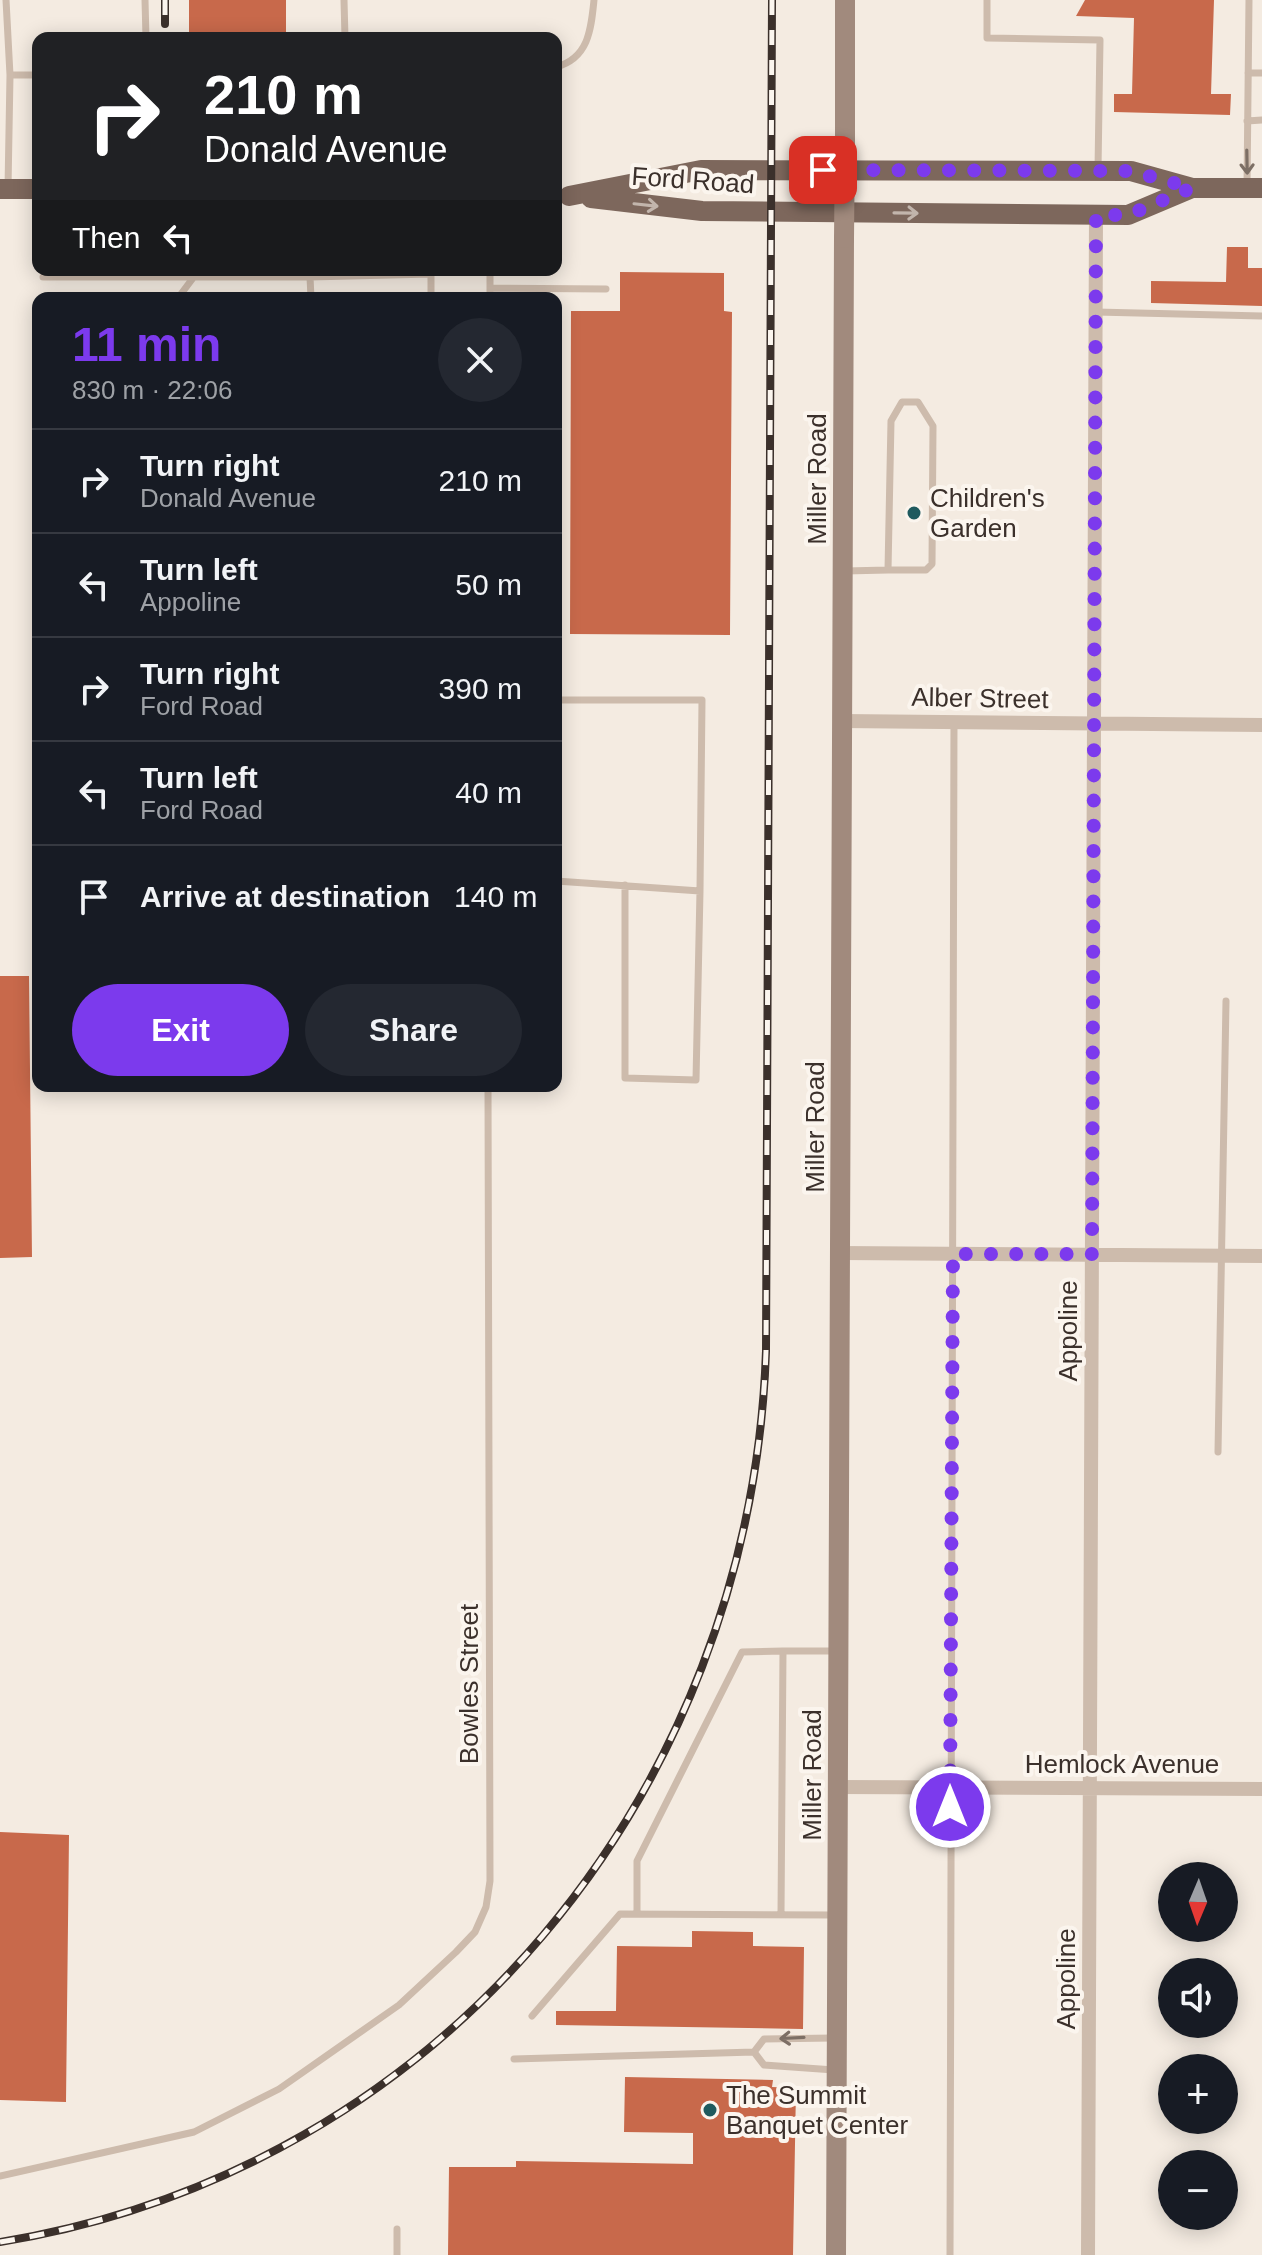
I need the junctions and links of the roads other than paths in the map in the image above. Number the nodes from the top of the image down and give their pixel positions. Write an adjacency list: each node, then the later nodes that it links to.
1 (6, 0): 13 (lane)
2 (145, 0): 8 (lane)
3 (344, 0): 9 (lane)
4 (594, 0): 10 (lane)
5 (845, 0): 38 (street, Miller Road, bridge)
6 (987, 0): 18 (lane)
7 (1249, 0): 11 (lane)
8 (146, 32)
9 (345, 32)
10 (562, 64)
11 (1248, 73): 12 (lane); 16 (lane)
12 (1262, 73)
13 (10, 75): 14 (lane); 17 (lane)
14 (32, 75)
15 (1262, 120): 16 (lane)
16 (1247, 121): 20 (lane, one-way to 20)
17 (4, 129): 21 (lane)
18 (1098, 171): 19 (main road, Ford Road); 23 (main road, Ford Road)
19 (1192, 188): 20 (main road, Ford Road); 24 (main road, Ford Road)
20 (1254, 188)
21 (4, 189): 22 (main road)
22 (32, 189)
23 (562, 196): 24 (main road, Ford Road, one-way to 24)
24 (1096, 215): 35 (street, Appoline)
25 (93, 276): 29 (lane)
26 (271, 276): 30 (lane)
27 (350, 276): 30 (lane)
28 (490, 276): 31 (lane)
29 (43, 277)
30 (310, 277): 33 (lane)
31 (490, 288): 32 (lane); 34 (lane)
32 (606, 289)
33 (311, 292)
34 (490, 292)
35 (1096, 312): 36 (lane); 42 (street, Appoline)
36 (1262, 316)
37 (888, 570): 37 (lane); 38 (lane)
38 (843, 571): 40 (street, Miller Road)
39 (562, 700): 46 (lane)
40 (842, 721): 41 (street, Alber Street); 49 (street, Miller Road)
41 (954, 722): 42 (street, Alber Street); 50 (lane)
42 (1094, 723): 43 (street, Alber Street); 51 (street, Appoline)
43 (1262, 725)
44 (562, 881): 45 (lane)
45 (625, 885): 46 (lane); 46 (lane)
46 (700, 891)
47 (1226, 1001): 52 (lane)
48 (488, 1092): 69 (lane, Bowles Street)
49 (840, 1253): 50 (street); 55 (street, Miller Road)
50 (953, 1254): 51 (street); 58 (lane)
51 (1092, 1254): 52 (street); 59 (street, Appoline)
52 (1220, 1255): 53 (street); 54 (lane)
53 (1262, 1256)
54 (1218, 1452)
55 (838, 1650): 56 (lane); 57 (street, Miller Road)
56 (783, 1651): 61 (lane); 62 (lane)
57 (838, 1787): 58 (street, Hemlock Avenue); 63 (street, Miller Road)
58 (950, 1787): 59 (street, Hemlock Avenue); 73 (lane)
59 (1090, 1788): 60 (street, Hemlock Avenue); 74 (street, Appoline)
60 (1262, 1789)
61 (637, 1914): 62 (lane); 64 (lane)
62 (781, 1914): 63 (lane)
63 (837, 1915): 65 (street, Miller Road)
64 (532, 2016)
65 (836, 2038): 66 (lane, one-way to 66); 68 (street, Miller Road)
66 (754, 2052): 67 (lane); 68 (lane)
67 (514, 2059)
68 (836, 2070): 72 (street, Miller Road)
69 (0, 2176)
70 (397, 2229): 71 (lane)
71 (397, 2255)
72 (836, 2255)
73 (950, 2255)
74 (1088, 2255)

